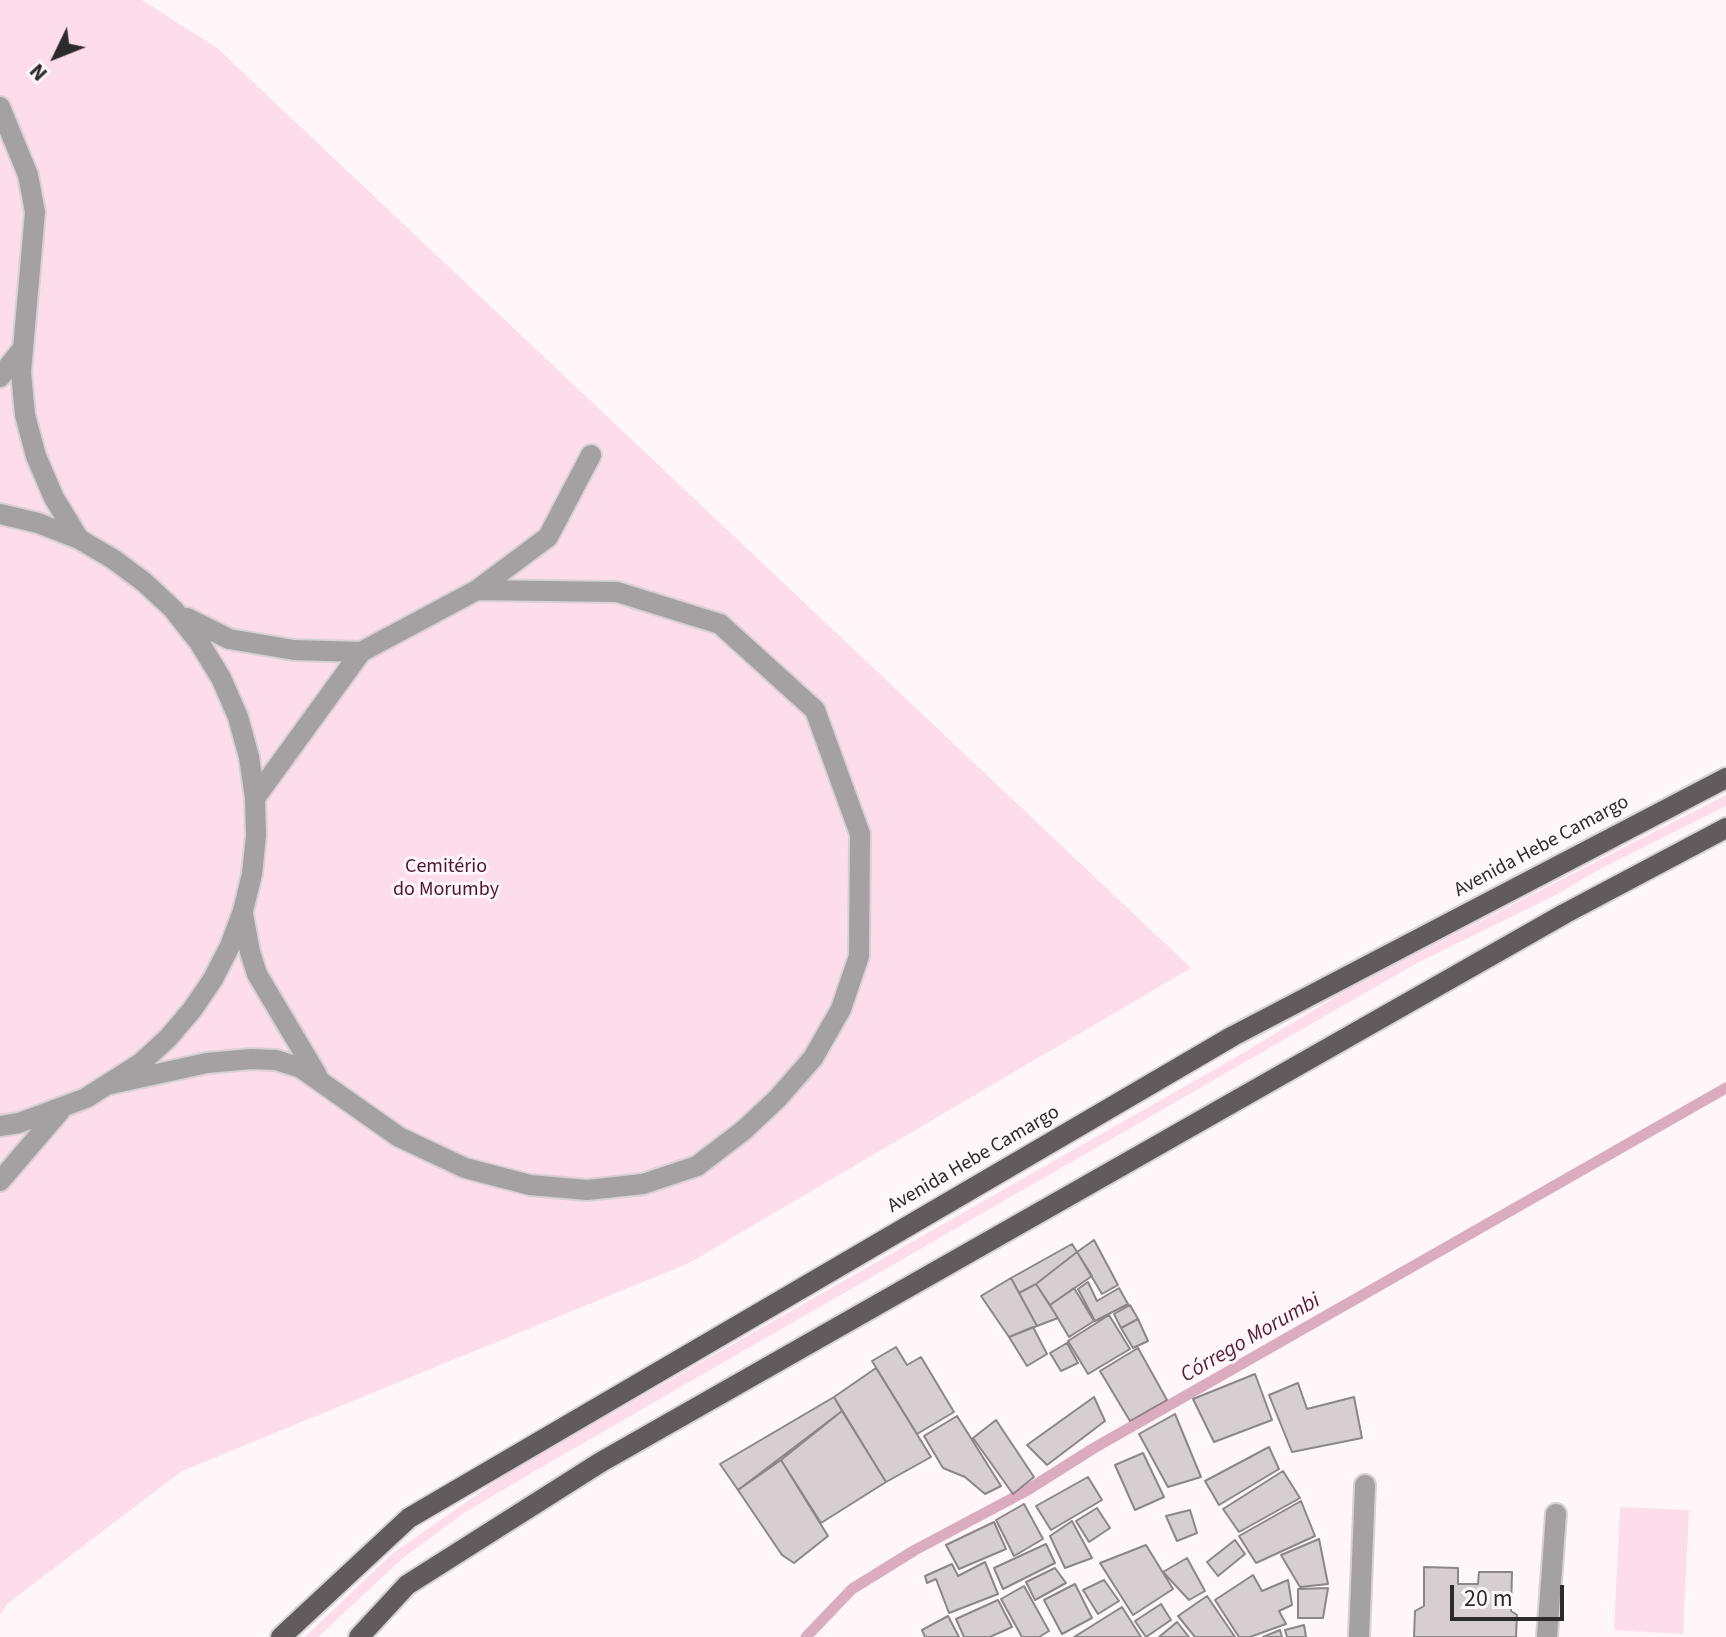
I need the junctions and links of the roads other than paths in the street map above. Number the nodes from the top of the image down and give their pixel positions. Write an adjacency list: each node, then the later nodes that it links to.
1 (0, 107): 2 (street)
2 (23, 348): 3 (street); 6 (street)
3 (0, 377)
4 (591, 455): 7 (street)
5 (0, 514): 6 (street)
6 (79, 539): 8 (street)
7 (477, 590): 9 (street); 14 (street)
8 (173, 609): 9 (street); 11 (street)
9 (361, 652): 11 (street)
10 (1726, 778): 21 (main road, Avenida Hebe Camargo)
11 (255, 798): 13 (street)
12 (1726, 828): 22 (main road)
13 (243, 911): 14 (street); 15 (street)
14 (321, 1082): 15 (street)
15 (111, 1084): 16 (street)
16 (60, 1110): 17 (street); 18 (street)
17 (0, 1126)
18 (0, 1181)
19 (1365, 1485): 23 (street)
20 (1556, 1514): 24 (street)
21 (281, 1637)
22 (359, 1637)
23 (1359, 1637)
24 (1547, 1637)

